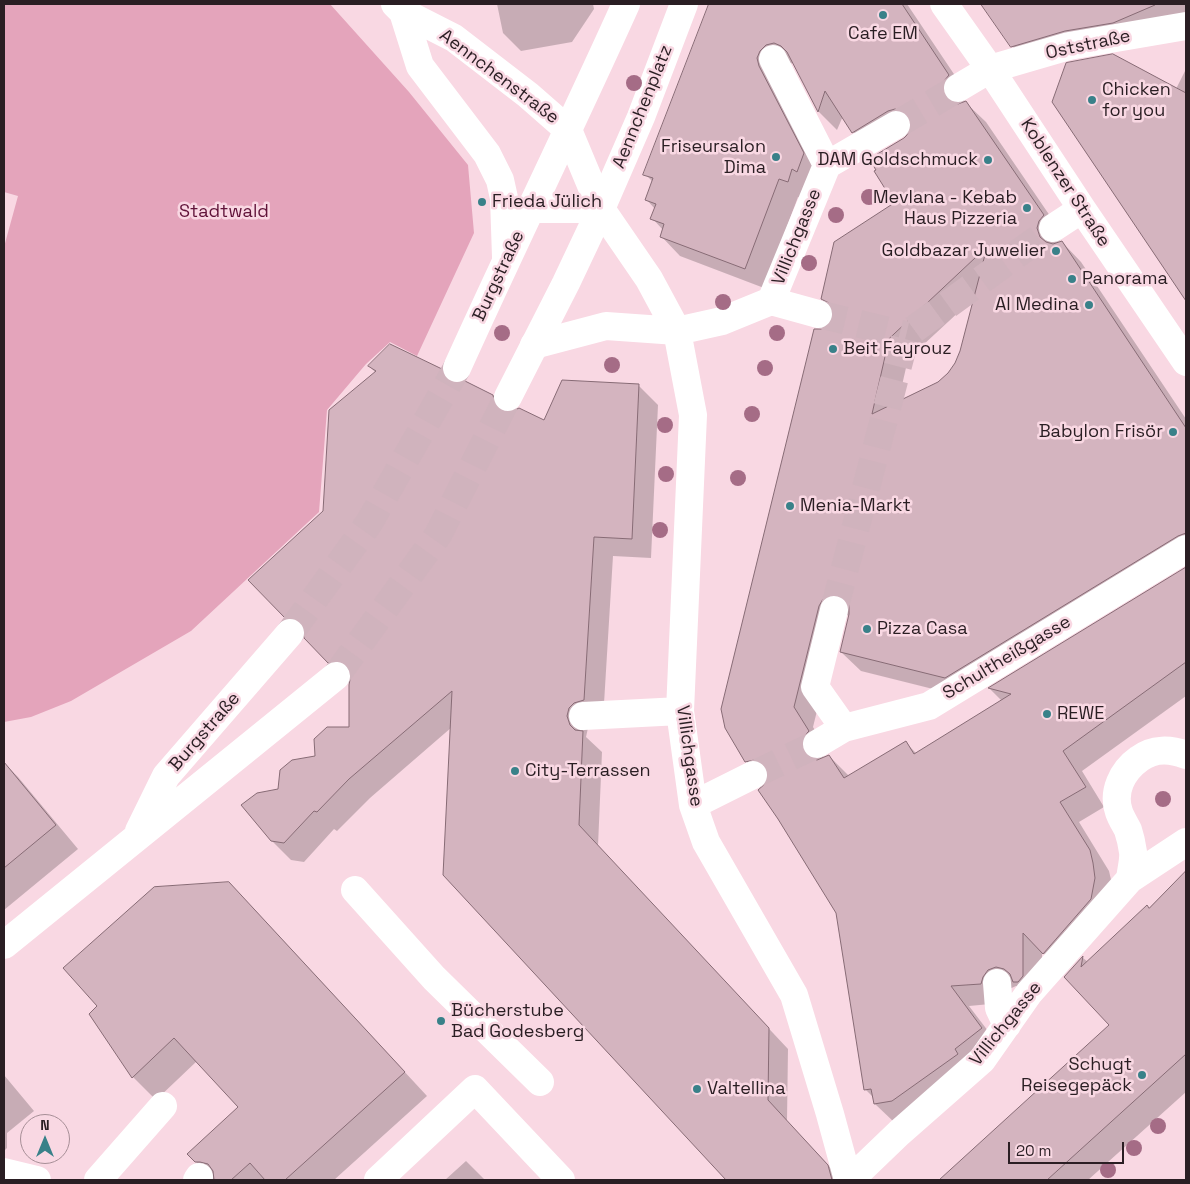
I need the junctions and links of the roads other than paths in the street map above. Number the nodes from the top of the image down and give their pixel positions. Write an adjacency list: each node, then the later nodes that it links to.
1 (626, 4): 10 (street)
2 (684, 4): 12 (street, Aennchenplatz)
3 (944, 4): 7 (street, Koblenzer Straße)
4 (399, 8): 10 (street, Aennchenstraße); 16 (street, Aennchenstraße)
5 (1186, 26): 7 (street, Oststraße)
6 (773, 58): 11 (street)
7 (990, 69): 8 (street); 13 (street, Koblenzer Straße)
8 (958, 88)
9 (896, 125): 11 (street)
10 (568, 130): 12 (street, Villichgasse); 14 (street, Burgstraße)
11 (827, 165): 17 (street, Villichgasse)
12 (602, 209): 14 (street); 19 (street, Villichgasse); 20 (street)
13 (1082, 209): 15 (street); 21 (street, Koblenzer Straße)
14 (531, 210): 16 (street, Burgstraße)
15 (1053, 228)
16 (506, 258): 22 (street, Burgstraße)
17 (771, 301): 18 (street); 19 (street, Villichgasse)
18 (818, 314)
19 (677, 331): 20 (street, Villichgasse); 28 (street, Villichgasse)
20 (534, 345): 23 (street)
21 (1186, 362)
22 (457, 368)
23 (508, 397)
24 (1186, 548): 30 (street, Schultheißgasse)
25 (834, 610): 30 (street)
26 (290, 633): 35 (street, Burgstraße)
27 (336, 676): 35 (street, Burgstraße)
28 (680, 711): 29 (street); 34 (street, Villichgasse)
29 (583, 716)
30 (844, 728): 31 (street, Schultheißgasse)
31 (817, 744)
32 (1186, 755): 37 (street)
33 (753, 775): 34 (street)
34 (693, 805): 49 (street, Villichgasse)
35 (134, 841): 39 (street, Burgstraße)
36 (1186, 842): 37 (street, Villichgasse)
37 (1130, 879): 41 (street, Villichgasse)
38 (354, 890): 42 (street)
39 (4, 945)
40 (997, 983): 41 (street)
41 (1007, 1024): 49 (street, Villichgasse)
42 (540, 1082)
43 (163, 1106): 46 (street)
44 (4, 1172): 45 (street)
45 (37, 1180)
46 (98, 1180)
47 (378, 1180): 48 (street)
48 (561, 1180)
49 (849, 1180)

